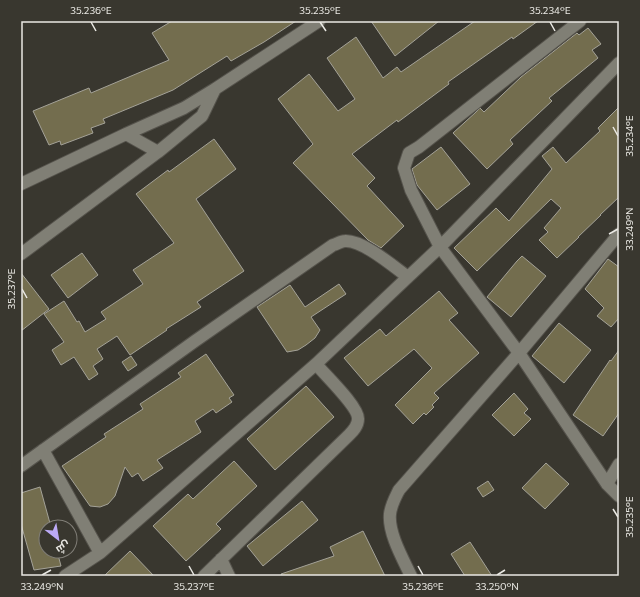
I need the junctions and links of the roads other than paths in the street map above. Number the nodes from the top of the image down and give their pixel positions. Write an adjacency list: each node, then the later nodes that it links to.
1 (319, 21): 4 (street)
2 (580, 21): 9 (street)
3 (619, 63): 9 (street)
4 (215, 89): 5 (street); 6 (street)
5 (126, 134): 6 (street); 7 (street)
6 (158, 152): 10 (street)
7 (21, 184)
8 (619, 234): 12 (street)
9 (440, 247): 11 (street); 12 (street)
10 (21, 254)
11 (408, 277): 13 (street); 14 (street)
12 (519, 353): 17 (street); 24 (street)
13 (316, 364): 19 (street); 20 (street)
14 (43, 450): 16 (street); 19 (street)
15 (619, 464): 17 (street)
16 (21, 466)
17 (607, 484): 18 (street)
18 (619, 496)
19 (100, 554): 21 (street)
20 (222, 559): 22 (street); 23 (street)
21 (65, 576)
22 (204, 576)
23 (229, 576)
24 (411, 576)

